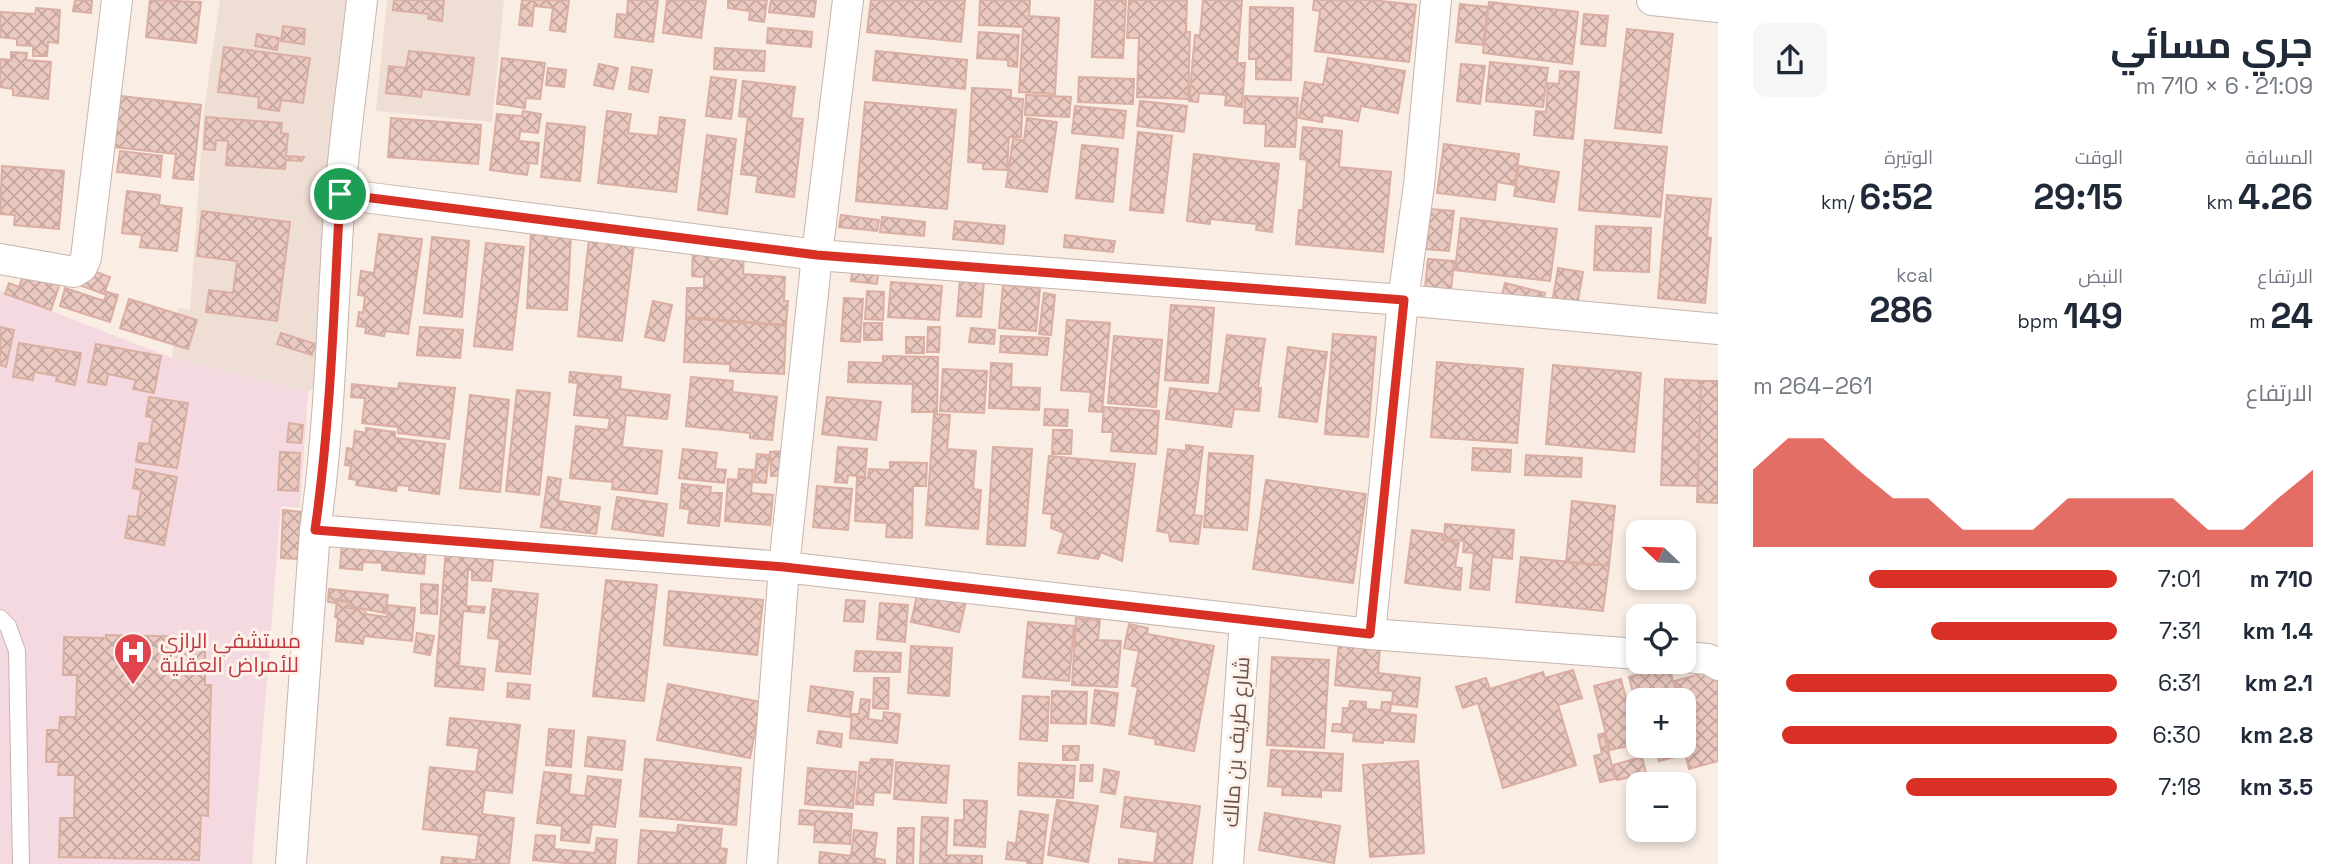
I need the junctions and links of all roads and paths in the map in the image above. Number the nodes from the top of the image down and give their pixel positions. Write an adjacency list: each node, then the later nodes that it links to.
1 (117, 0): 9 (street)
2 (362, 0): 7 (street)
3 (848, 0): 8 (street)
4 (1436, 0): 10 (street)
5 (1652, 0): 6 (street)
6 (1718, 7)
7 (340, 194): 8 (street); 12 (street)
8 (817, 255): 10 (street); 13 (street)
9 (0, 259)
10 (1404, 300): 11 (street); 16 (street)
11 (1718, 329)
12 (315, 530): 13 (street); 21 (street)
13 (784, 567): 15 (street); 22 (street)
14 (0, 618): 20 (lane)
15 (1245, 621): 16 (street); 23 (street, شارع طريف بن مالك)
16 (1370, 634): 17 (street)
17 (1626, 653)
18 (1696, 658): 19 (street)
19 (1718, 664)
20 (21, 864)
21 (291, 864)
22 (762, 864)
23 (1228, 864)

